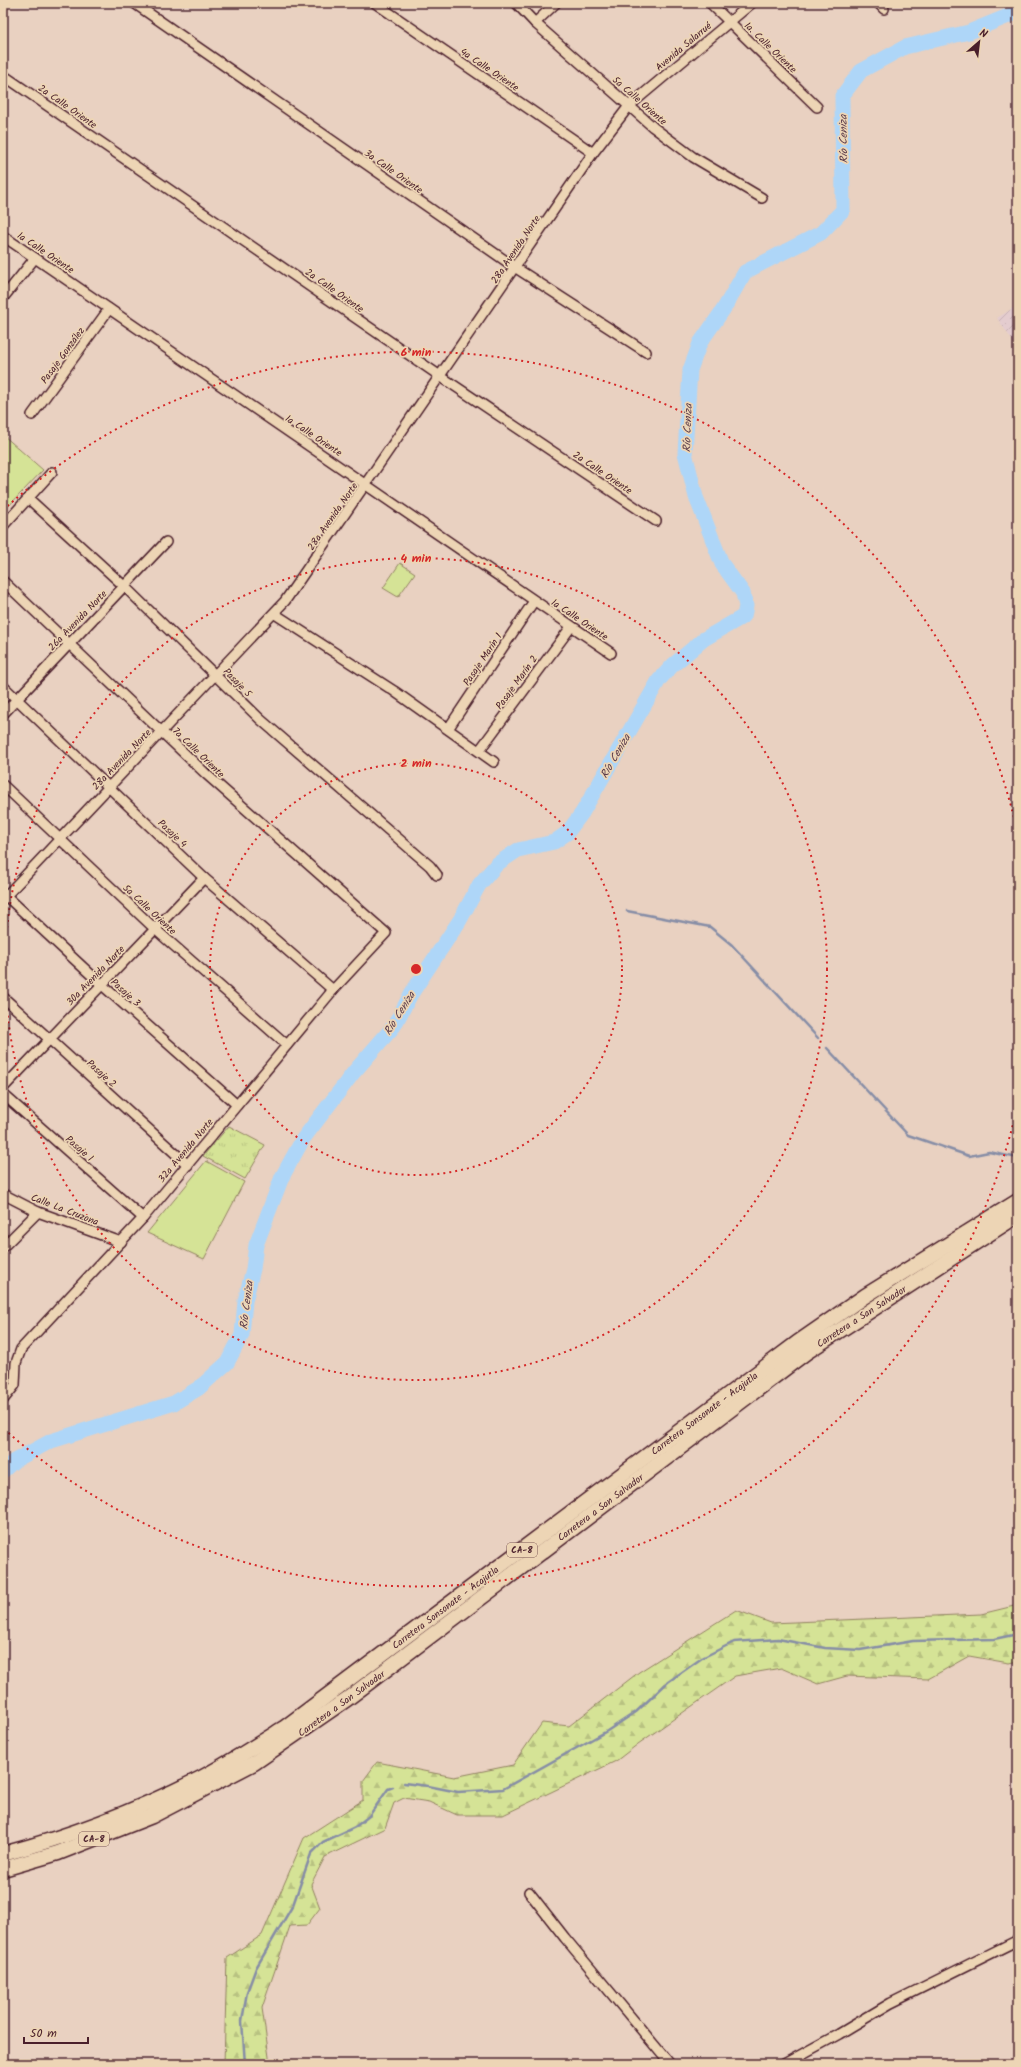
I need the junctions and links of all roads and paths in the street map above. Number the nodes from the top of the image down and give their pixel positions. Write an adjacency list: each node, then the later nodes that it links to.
1 (134, 3): 16 (street, 3a Calle Oriente)
2 (374, 3): 12 (street, 4a Calle Oriente)
3 (516, 3): 8 (street, 5a Calle Oriente)
4 (556, 3): 8 (street)
5 (710, 3): 7 (street, 1a. Calle Oriente)
6 (752, 3): 7 (street, Avenida Salarrué)
7 (730, 22): 10 (street, Avenida Salarrué); 11 (street, 1a. Calle Oriente)
8 (535, 23): 10 (street, 5a Calle Oriente)
9 (3, 75): 20 (street, 2a Calle Oriente)
10 (628, 106): 12 (street, 28a Avenida Norte); 13 (street, 5a Calle Oriente)
11 (817, 107)
12 (593, 153): 16 (street, 28a Avenida Norte)
13 (762, 198)
14 (3, 236): 15 (street, 1a Calle Oriente)
15 (35, 258): 17 (street); 18 (street, 1a Calle Oriente)
16 (516, 268): 19 (street, 3a Calle Oriente); 20 (street, 28a Avenida Norte)
17 (3, 298)
18 (109, 309): 21 (street, Pasaje González); 23 (street, 1a Calle Oriente)
19 (646, 352)
20 (440, 376): 23 (street, 28a Avenida Norte); 25 (street, 2a Calle Oriente)
21 (32, 415)
22 (52, 472): 24 (street)
23 (367, 485): 30 (street, 1a Calle Oriente); 31 (street, 28a Avenida Norte)
24 (28, 499): 26 (street); 29 (street, Pasaje 5)
25 (656, 522)
26 (3, 526)
27 (166, 542): 29 (street, 26a Avenida Norte)
28 (3, 581): 33 (street, 7a Calle Oriente)
29 (124, 586): 33 (street, 26a Avenida Norte); 35 (street, Pasaje 5)
30 (534, 601): 32 (street, 1a Calle Oriente); 39 (street, Pasaje Marín 1)
31 (275, 614): 35 (street, 28a Avenida Norte); 39 (street)
32 (571, 627): 34 (street, 1a Calle Oriente); 41 (street, Pasaje Marín 2)
33 (70, 643): 37 (street, 26a Avenida Norte); 40 (street, 7a Calle Oriente)
34 (611, 653)
35 (217, 676): 40 (street, 28a Avenida Norte); 46 (street, Pasaje 5)
36 (3, 686): 37 (street, Pasaje 4)
37 (17, 699): 38 (street, 26a Avenida Norte); 44 (street, Pasaje 4)
38 (3, 714)
39 (448, 729): 41 (street)
40 (163, 731): 44 (street, 28a Avenida Norte); 50 (street, 7a Calle Oriente)
41 (479, 751): 42 (street)
42 (494, 762)
43 (3, 785): 45 (street, 5a Calle Oriente)
44 (108, 788): 45 (street, 28a Avenida Norte); 47 (street, Pasaje 4)
45 (59, 839): 48 (street, 28a Avenida Norte); 49 (street, 5a Calle Oriente)
46 (437, 875)
47 (204, 878): 49 (street, 30a Avenida Norte); 52 (street, Pasaje 4)
48 (4, 896): 51 (street, Pasaje 3)
49 (155, 929): 51 (street, 30a Avenida Norte); 55 (street, 5a Calle Oriente)
50 (386, 933): 52 (street, 32a Avenida Norte)
51 (101, 984): 54 (street, 30a Avenida Norte); 58 (street, Pasaje 3)
52 (333, 990): 55 (street, 32a Avenida Norte)
53 (3, 996): 54 (street, Pasaje 2)
54 (49, 1040): 56 (street, 30a Avenida Norte); 59 (street, Pasaje 2)
55 (288, 1045): 58 (street, 32a Avenida Norte)
56 (3, 1088)
57 (3, 1094): 64 (street, Pasaje 1)
58 (237, 1105): 59 (street, 32a Avenida Norte)
59 (188, 1165): 64 (street, 32a Avenida Norte)
60 (3, 1194): 62 (street, Calle La Cruzona)
61 (1018, 1200): 68 (highway, Carretera Sonsonate - Acajutla / CA-8)
62 (38, 1212): 65 (street, Calle La Cruzona); 66 (street)
63 (1018, 1215): 69 (highway, Carretera a San Salvador / CA-8)
64 (143, 1218): 65 (street, 32a Avenida Norte)
65 (121, 1242): 67 (street, 32a Avenida Norte)
66 (3, 1247)
67 (3, 1400)
68 (3, 1854)
69 (3, 1869)
70 (529, 1892): 72 (street)
71 (1018, 1940): 73 (street)
72 (670, 2064)
73 (784, 2064)

